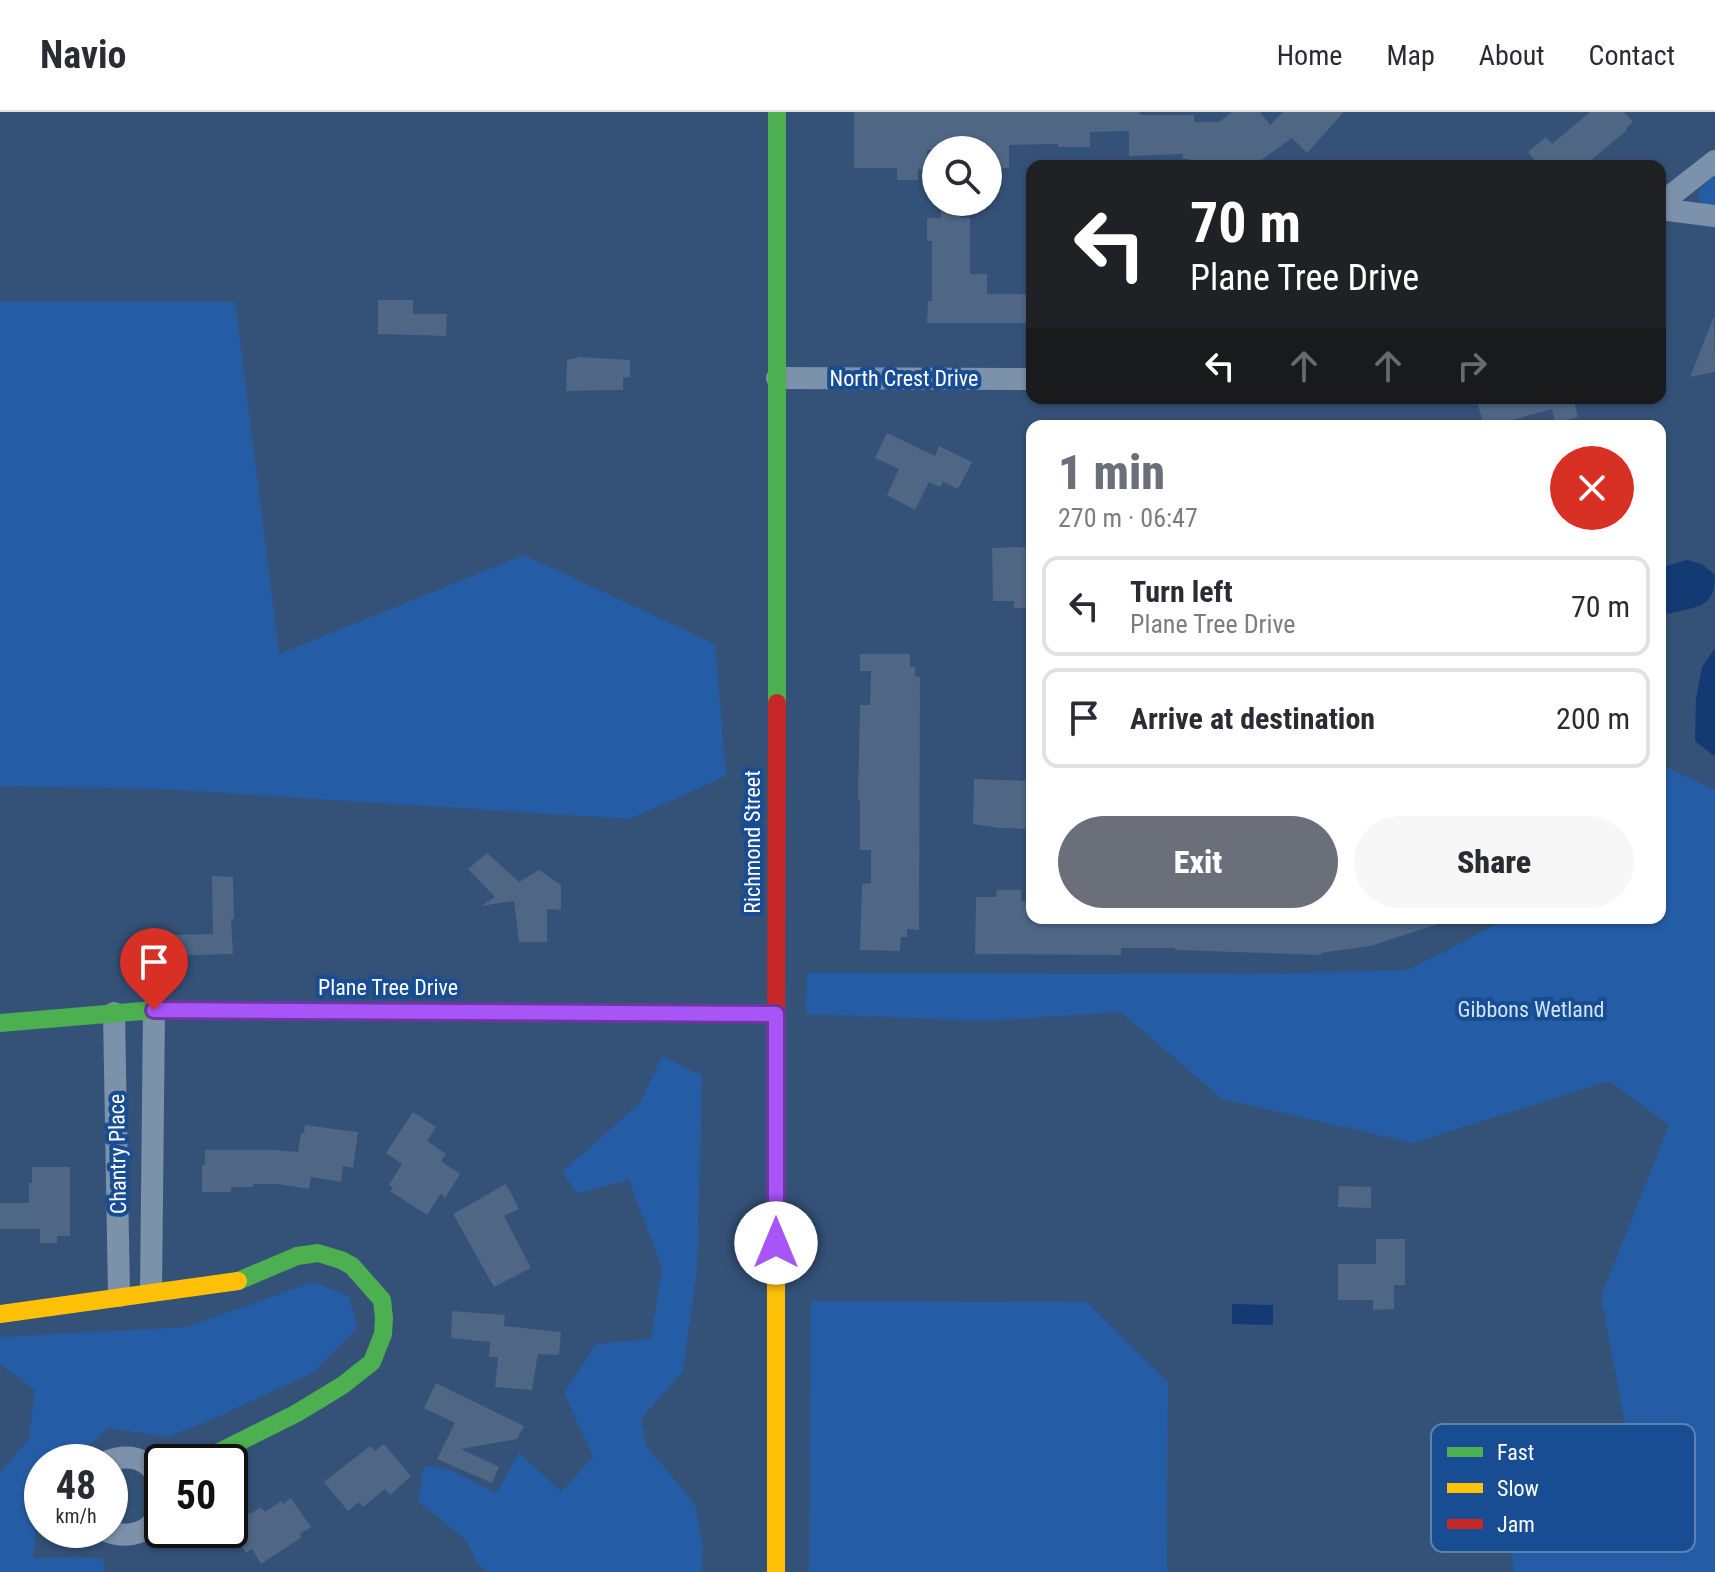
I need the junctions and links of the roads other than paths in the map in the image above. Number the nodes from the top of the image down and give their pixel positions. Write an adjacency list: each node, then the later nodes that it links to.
1 (777, 112): 6 (main road, Richmond Street)
2 (1715, 161): 3 (street)
3 (1666, 201)
4 (1666, 207): 5 (street)
5 (1715, 216)
6 (777, 378): 7 (street, North Crest Drive); 10 (main road, Richmond Street)
7 (1026, 379)
8 (154, 1010): 9 (main road, Plane Tree Drive); 10 (main road, Plane Tree Drive); 12 (street, Chantry Place)
9 (114, 1013): 11 (main road, Plane Tree Drive); 13 (street, Chantry Place)
10 (776, 1014): 16 (main road, Richmond Street)
11 (0, 1023)
12 (151, 1291): 13 (main road); 15 (main road)
13 (119, 1296): 14 (main road)
14 (0, 1314)
15 (235, 1444)
16 (776, 1572)

